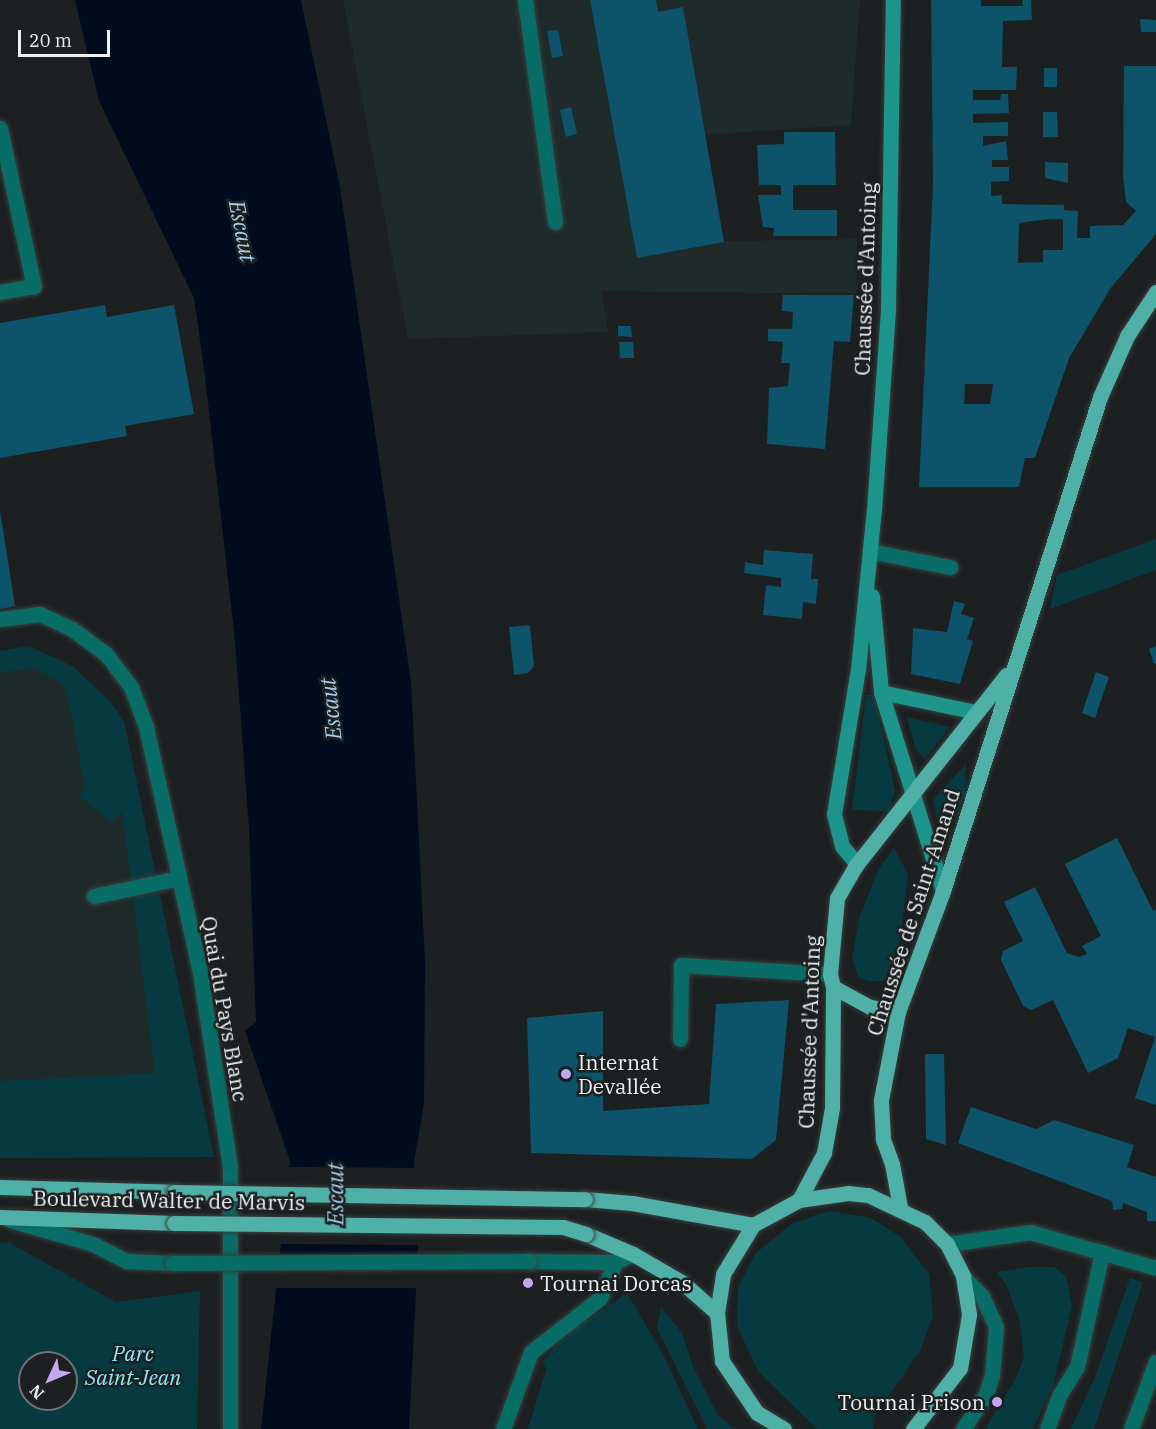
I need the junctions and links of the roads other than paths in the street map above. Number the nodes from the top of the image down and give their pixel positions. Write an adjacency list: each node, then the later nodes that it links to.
1 (525, 0): 4 (street)
2 (892, 0): 7 (main road, Chaussée d'Antoing)
3 (0, 128): 5 (street)
4 (555, 222)
5 (0, 292)
6 (1156, 292): 10 (main road, Chaussée de Saint-Amand)
7 (869, 555): 8 (street); 11 (main road); 14 (main road)
8 (950, 567)
9 (0, 619): 15 (street, Quai du Pays Blanc)
10 (1011, 669): 12 (main road, Chaussée de Saint-Amand); 16 (main road, Chaussée de Saint-Amand)
11 (881, 692): 12 (main road); 13 (main road)
12 (976, 712): 13 (main road, Chaussée de Saint-Amand)
13 (912, 797): 14 (main road, Chaussée de Saint-Amand); 16 (main road)
14 (856, 864): 18 (main road, Chaussée d'Antoing)
15 (179, 878): 17 (street); 34 (street, Quai du Pays Blanc)
16 (943, 891): 19 (main road, Chaussée de Saint-Amand)
17 (94, 896)
18 (832, 980): 19 (main road); 20 (street); 22 (main road, Chaussée d'Antoing)
19 (898, 1012): 23 (main road, Chaussée de Saint-Amand)
20 (680, 1039)
21 (0, 1187): 25 (main road, Boulevard Walter de Marvis, bridge)
22 (799, 1200): 23 (main road); 25 (main road)
23 (900, 1207): 26 (main road)
24 (1, 1217): 28 (main road, Boulevard Walter de Marvis, bridge); 29 (street, Boulevard Walter de Marvis, bridge)
25 (753, 1225): 32 (main road)
26 (947, 1244): 27 (street); 31 (main road)
27 (1102, 1252): 30 (street); 39 (street)
28 (633, 1254): 29 (street); 32 (main road)
29 (615, 1263): 35 (street)
30 (1156, 1268)
31 (963, 1276): 37 (main road); 38 (street)
32 (717, 1313): 36 (main road)
33 (1156, 1361): 40 (street)
34 (230, 1429)
35 (503, 1429)
36 (783, 1429)
37 (913, 1429)
38 (963, 1429)
39 (1047, 1429)
40 (1131, 1429)

